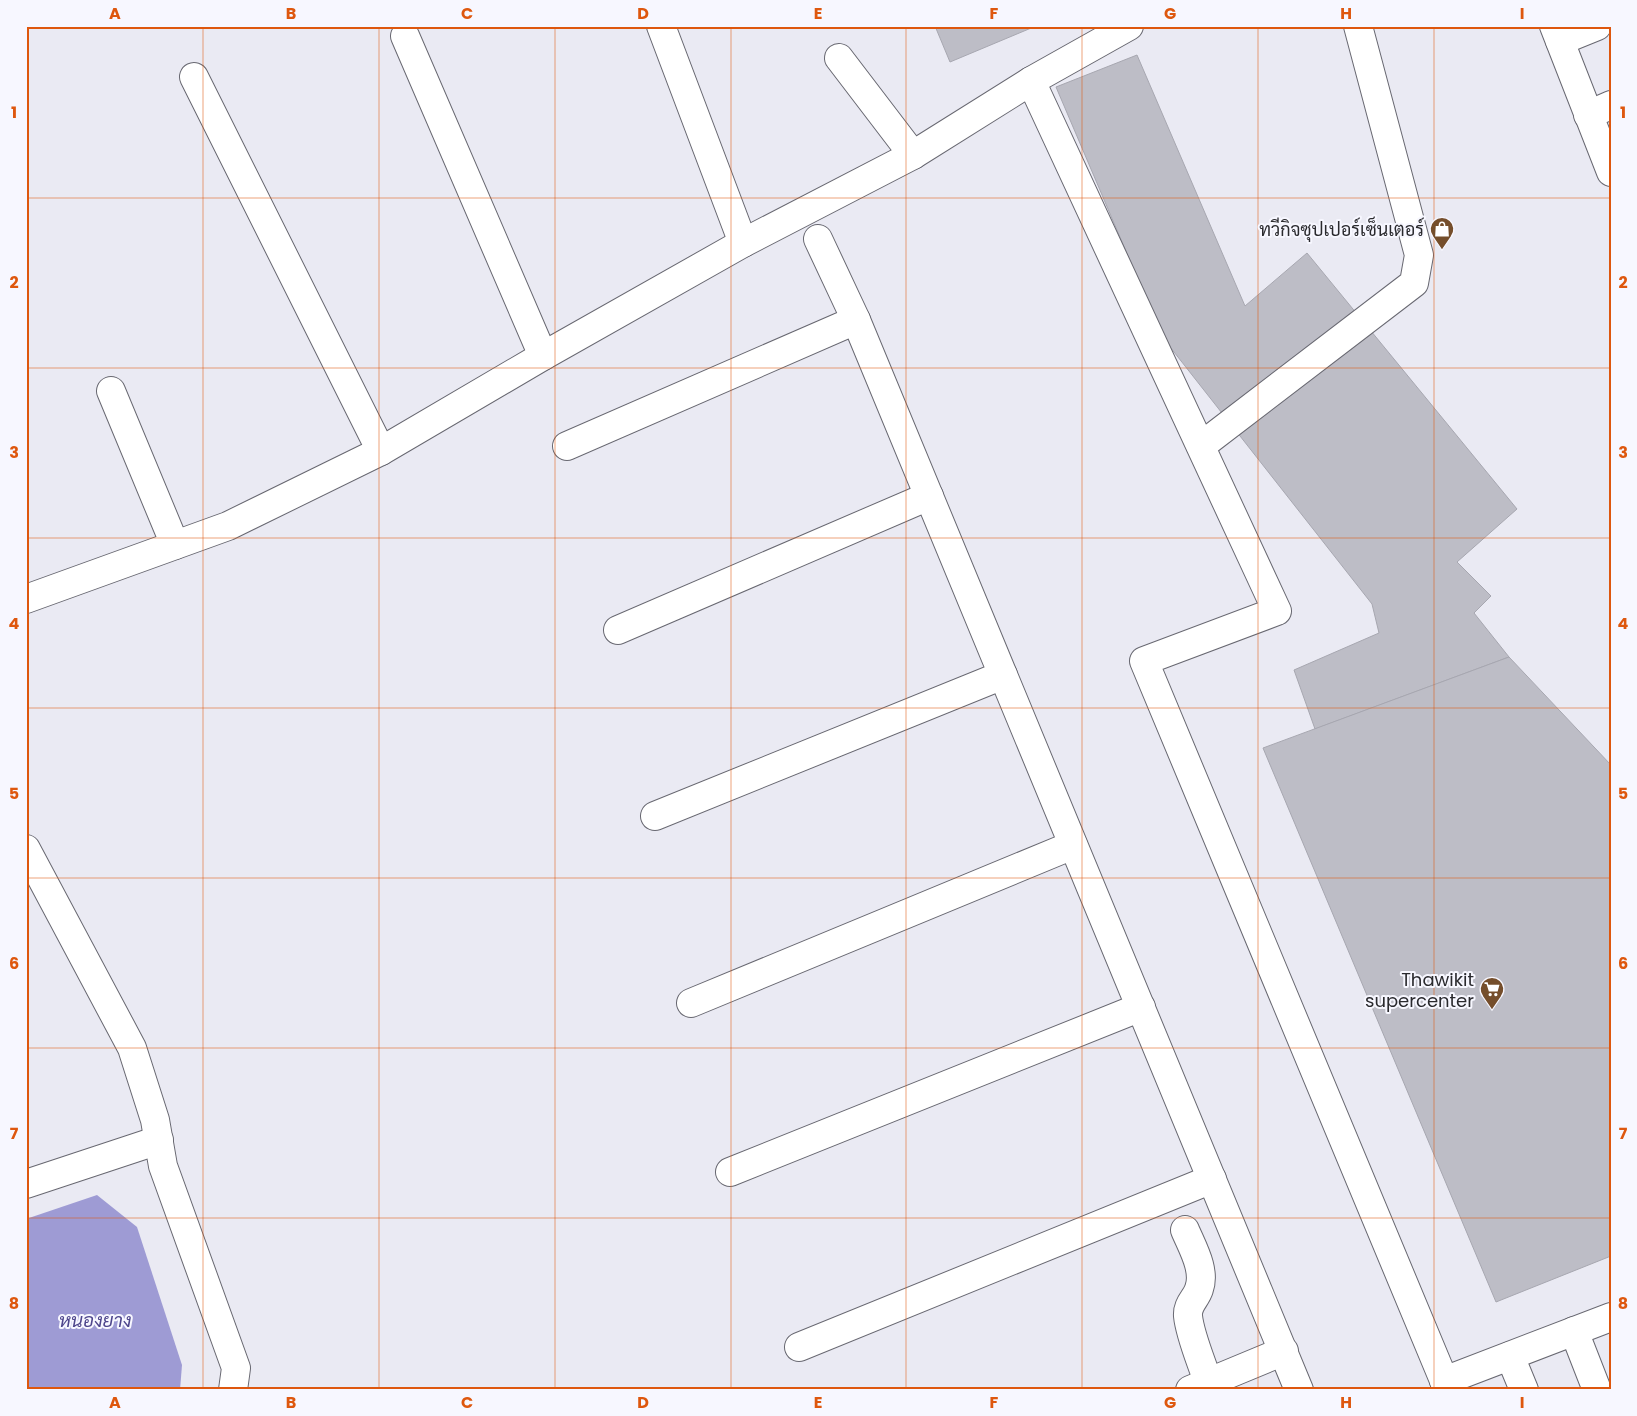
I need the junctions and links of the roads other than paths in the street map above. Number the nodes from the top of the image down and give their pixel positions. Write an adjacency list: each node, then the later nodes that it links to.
1 (661, 26): 14 (street)
2 (1129, 26): 9 (street)
3 (1358, 26): 19 (street)
4 (1597, 26): 5 (street)
5 (1557, 34): 10 (street)
6 (405, 36): 16 (street)
7 (839, 58): 11 (street)
8 (194, 77): 20 (street)
9 (1031, 81): 11 (street); 19 (street)
10 (1599, 110): 12 (street)
11 (913, 155): 14 (street)
12 (1611, 172)
13 (818, 240): 15 (street)
14 (743, 243): 16 (street)
15 (856, 320): 18 (street); 21 (street)
16 (543, 356): 20 (street)
17 (111, 391): 22 (street)
18 (568, 446)
19 (1201, 446): 41 (street)
20 (381, 451): 22 (street)
21 (929, 496): 24 (street); 25 (street)
22 (175, 546): 23 (street)
23 (26, 598)
24 (618, 630)
25 (1003, 675): 26 (street); 27 (street)
26 (655, 816)
27 (1073, 845): 29 (street); 30 (street)
28 (26, 849): 31 (street)
29 (691, 1003)
30 (1141, 1007): 32 (street); 33 (street)
31 (159, 1140): 34 (street); 43 (street)
32 (730, 1172)
33 (1212, 1179): 38 (street); 39 (street)
34 (26, 1184)
35 (1185, 1230): 42 (street)
36 (1611, 1317): 37 (street)
37 (1574, 1331): 40 (street); 46 (street)
38 (799, 1347)
39 (1284, 1351): 42 (street); 44 (street)
40 (1510, 1356): 41 (street); 45 (street)
41 (1446, 1385)
42 (1199, 1386)
43 (233, 1390)
44 (1299, 1390)
45 (1524, 1390)
46 (1597, 1390)

